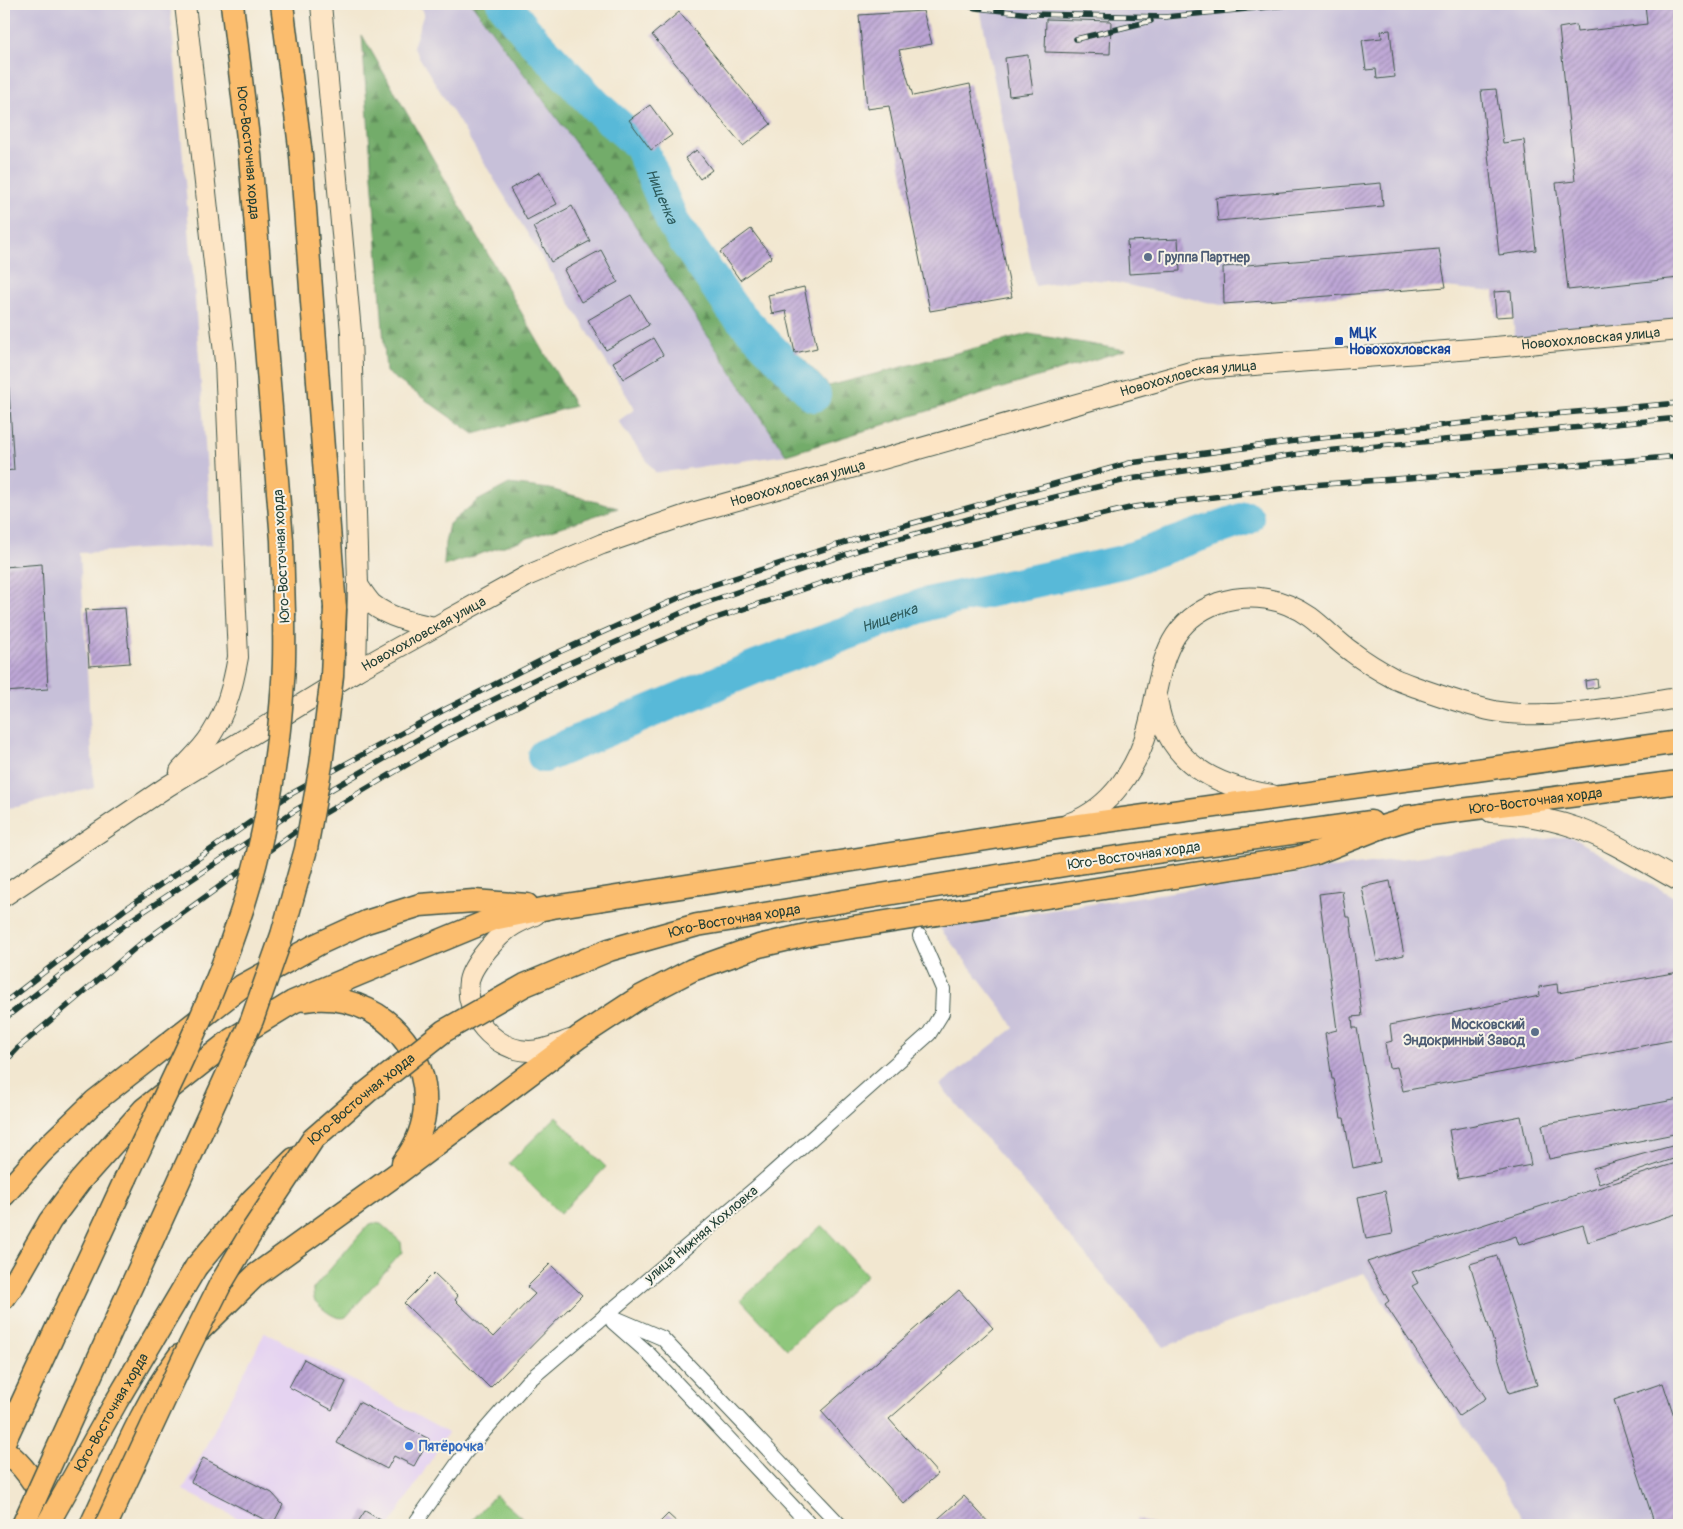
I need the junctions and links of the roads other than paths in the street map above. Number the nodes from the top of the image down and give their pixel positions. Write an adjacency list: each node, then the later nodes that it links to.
1 (185, 4): 13 (street)
2 (232, 4): 30 (main road, Юго-Восточная хорда, bridge)
3 (282, 4): 34 (main road, Юго-Восточная хорда, bridge)
4 (321, 4): 6 (street)
5 (1679, 330): 7 (street, Новохохловская улица)
6 (358, 585): 7 (street); 8 (street)
7 (435, 627): 8 (street, Новохохловская улица)
8 (356, 671): 13 (street, Новохохловская улица)
9 (1158, 678): 10 (street); 14 (street); 17 (street)
10 (1679, 698)
11 (1679, 742): 14 (main road)
12 (1679, 782): 15 (main road, Юго-Восточная хорда)
13 (168, 786): 19 (street, Новохохловская улица)
14 (1279, 796): 17 (main road)
15 (1464, 810): 16 (main road, Юго-Восточная хорда); 18 (street)
16 (1421, 815): 23 (main road); 24 (main road, Юго-Восточная хорда, bridge)
17 (1057, 828): 20 (main road)
18 (1679, 881)
19 (4, 896)
20 (553, 907): 22 (main road); 23 (street); 26 (main road)
21 (920, 936): 29 (street, улица Нижняя Хохловка)
22 (293, 1002): 25 (main road); 27 (main road, bridge)
23 (579, 1037): 25 (main road)
24 (313, 1139): 35 (main road, Юго-Восточная хорда, bridge); 37 (main road, bridge)
25 (394, 1176): 36 (main road)
26 (4, 1195)
27 (9, 1291): 28 (main road)
28 (4, 1314)
29 (606, 1314): 38 (street, улица Нижняя Хохловка); 39 (street); 40 (street)
30 (37, 1371): 31 (main road); 32 (main road, Юго-Восточная хорда)
31 (4, 1422)
32 (4, 1442)
33 (4, 1450): 35 (main road, bridge)
34 (23, 1525)
35 (48, 1525)
36 (90, 1525)
37 (106, 1525)
38 (414, 1525)
39 (810, 1525)
40 (840, 1525)

